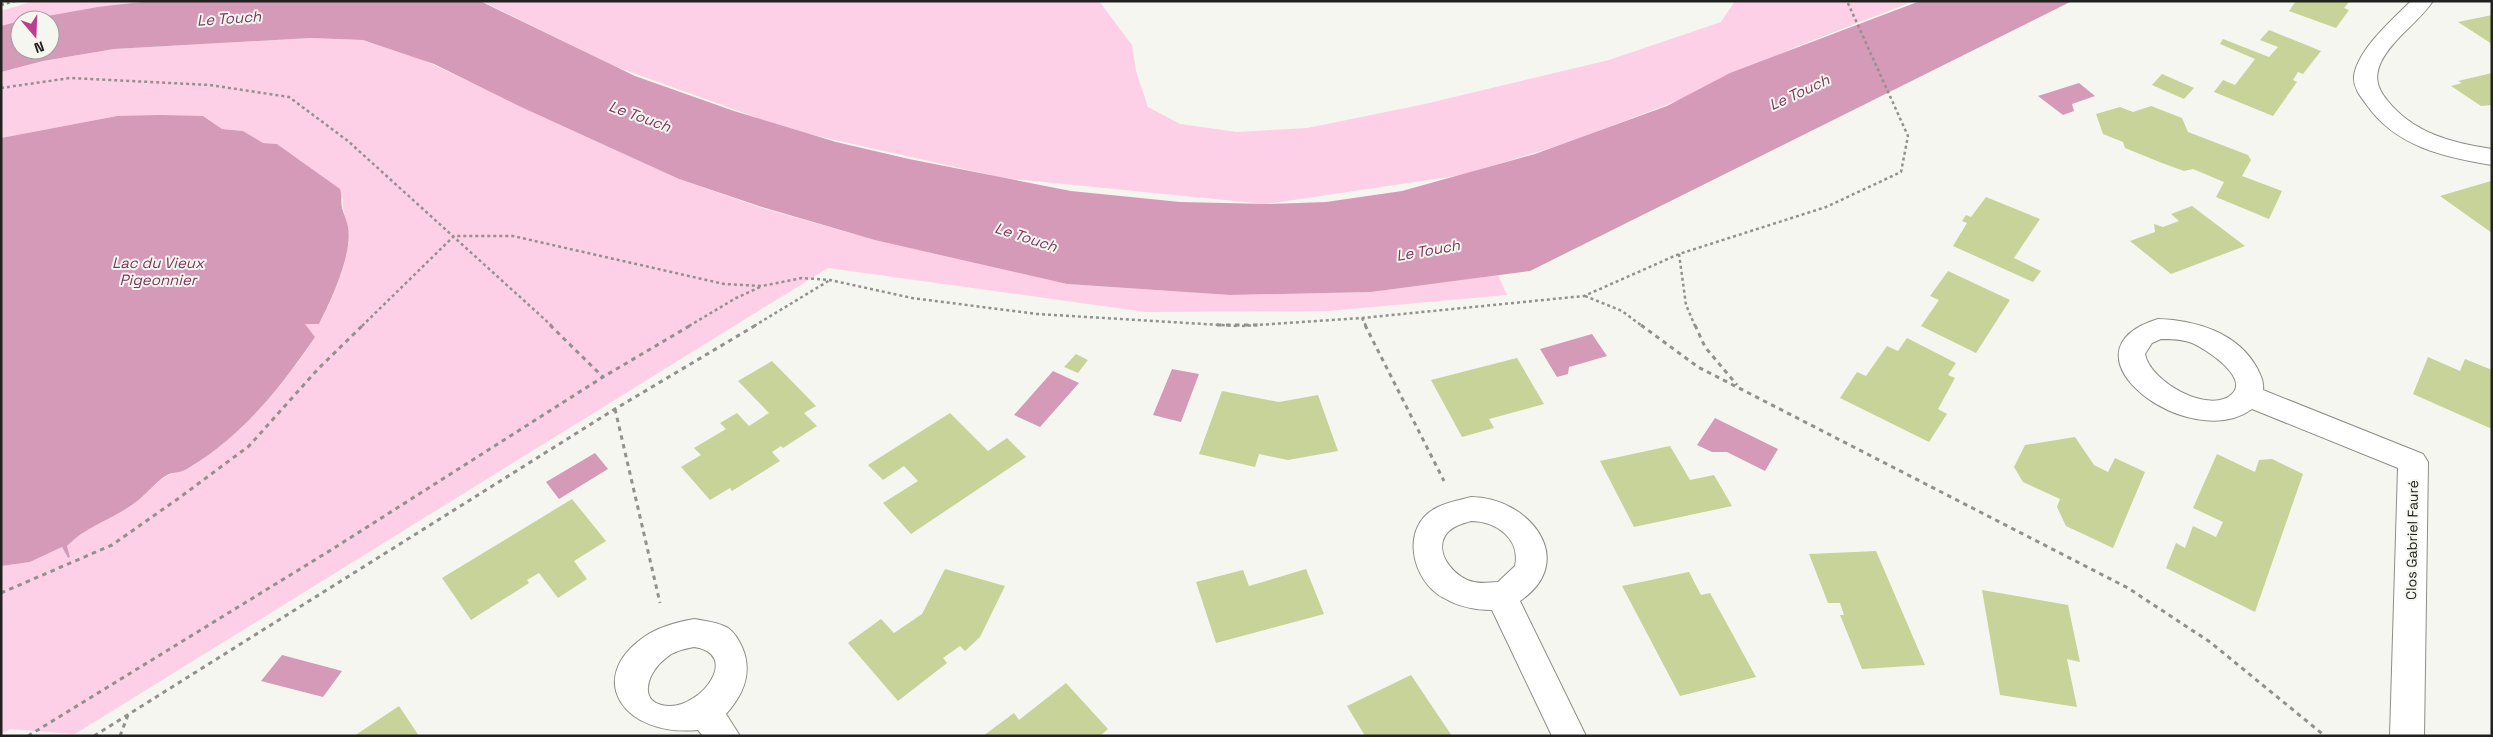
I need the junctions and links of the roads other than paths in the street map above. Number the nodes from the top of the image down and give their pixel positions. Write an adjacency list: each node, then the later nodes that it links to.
1 (2423, 1): 2 (street)
2 (2492, 157)
3 (2248, 396): 7 (street, Clos Gabriel Fauré)
4 (1501, 596): 4 (street); 6 (street)
5 (714, 724): 5 (street)
6 (1569, 736)
7 (2407, 736)

